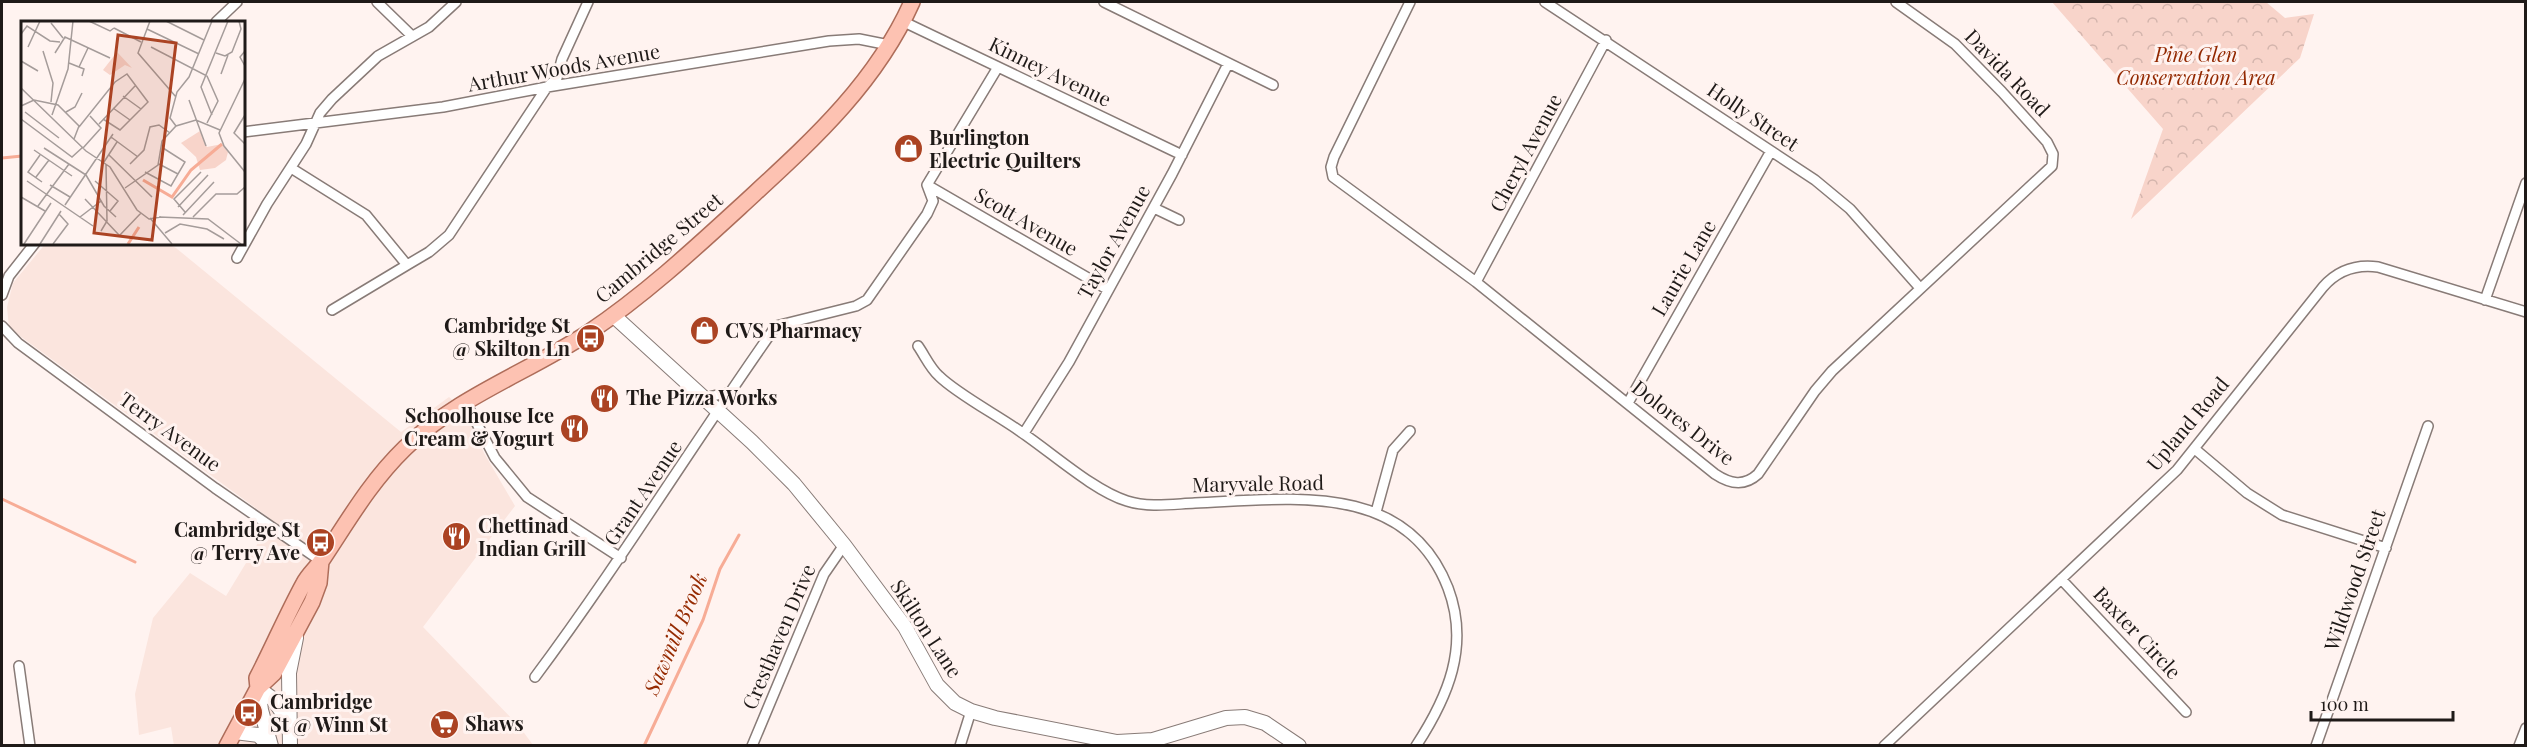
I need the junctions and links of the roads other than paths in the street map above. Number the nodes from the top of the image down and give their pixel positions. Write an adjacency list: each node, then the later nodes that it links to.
1 (237, 2): 10 (street)
2 (377, 2): 12 (street)
3 (456, 2): 12 (street)
4 (588, 2): 18 (street)
5 (912, 2): 11 (main road, Cambridge Street)
6 (1104, 2): 15 (street)
7 (1410, 2): 32 (street, Dolores Drive)
8 (1545, 2): 13 (street, Holly Street)
9 (1896, 2): 23 (street, Davida Road)
10 (217, 21)
11 (903, 21): 14 (main road, Cambridge Street); 16 (street, Kinney Avenue)
12 (412, 36): 19 (street)
13 (1606, 40): 21 (street, Holly Street); 32 (street, Cheryl Avenue)
14 (890, 45): 18 (street, Arthur Woods Avenue); 39 (main road, Cambridge Street)
15 (1228, 64): 17 (street); 22 (street, Taylor Avenue)
16 (998, 67): 22 (street, Kinney Avenue); 26 (street)
17 (1273, 85)
18 (547, 87): 19 (street, Arthur Woods Avenue); 31 (street)
19 (315, 123): 20 (street, Arthur Woods Avenue); 24 (street)
20 (244, 132)
21 (1771, 151): 33 (street, Holly Street); 45 (street, Laurie Lane)
22 (1182, 155): 27 (street, Taylor Avenue)
23 (2053, 158): 33 (street, Dolores Drive)
24 (291, 168): 30 (street); 31 (street)
25 (2526, 183): 36 (street)
26 (927, 185): 34 (street, Scott Avenue); 42 (street, Grant Avenue)
27 (1154, 208): 28 (street); 34 (street, Taylor Avenue)
28 (1179, 220)
29 (34, 244): 35 (street)
30 (237, 258)
31 (407, 266): 37 (street)
32 (1476, 282): 45 (street, Dolores Drive)
33 (1920, 288): 45 (street, Dolores Drive)
34 (1107, 290): 49 (street, Taylor Avenue)
35 (2, 295)
36 (2486, 300): 38 (street, Upland Road); 50 (street, Upland Road)
37 (332, 310)
38 (2526, 312)
39 (614, 316): 43 (street, Skilton Lane); 44 (main road, Cambridge Street)
40 (2, 326): 55 (street, Terry Avenue)
41 (918, 346): 49 (street, Maryvale Road)
42 (733, 391): 43 (street); 46 (street, Grant Avenue)
43 (705, 398): 46 (street, Skilton Lane)
44 (465, 401): 54 (street); 55 (main road, Cambridge Street)
45 (1628, 404)
46 (720, 412): 52 (street, Skilton Lane); 54 (street, Grant Avenue)
47 (2428, 426): 53 (street, Wildwood Street)
48 (1410, 431): 51 (street)
49 (1024, 433): 51 (street, Maryvale Road)
50 (2196, 450): 53 (street); 56 (street, Upland Road)
51 (1376, 512): 74 (street, Maryvale Road)
52 (844, 544): 61 (street, Skilton Lane); 71 (street, Cresthaven Drive)
53 (2385, 548): 76 (street, Wildwood Street)
54 (621, 558): 59 (street, Grant Avenue)
55 (321, 561): 57 (main road, Cambridge Street); 60 (main road, Cambridge Street)
56 (2061, 579): 62 (street, Baxter Circle); 75 (street, Upland Road)
57 (301, 621): 60 (main road, Cambridge Street); 63 (street)
58 (19, 666): 67 (street)
59 (535, 677)
60 (258, 688): 63 (street); 65 (main road, Cambridge Street); 69 (street)
61 (971, 711): 66 (street, Skilton Lane); 72 (street)
62 (2186, 712)
63 (288, 720): 70 (street)
64 (2526, 728): 77 (street)
65 (235, 732): 68 (main road, Cambridge Street); 69 (street)
66 (1175, 740): 73 (street, Skilton Lane)
67 (30, 746)
68 (226, 746)
69 (270, 746)
70 (290, 746)
71 (752, 746)
72 (960, 746)
73 (1299, 746)
74 (1416, 746)
75 (1884, 746)
76 (2316, 746)
77 (2519, 746)

